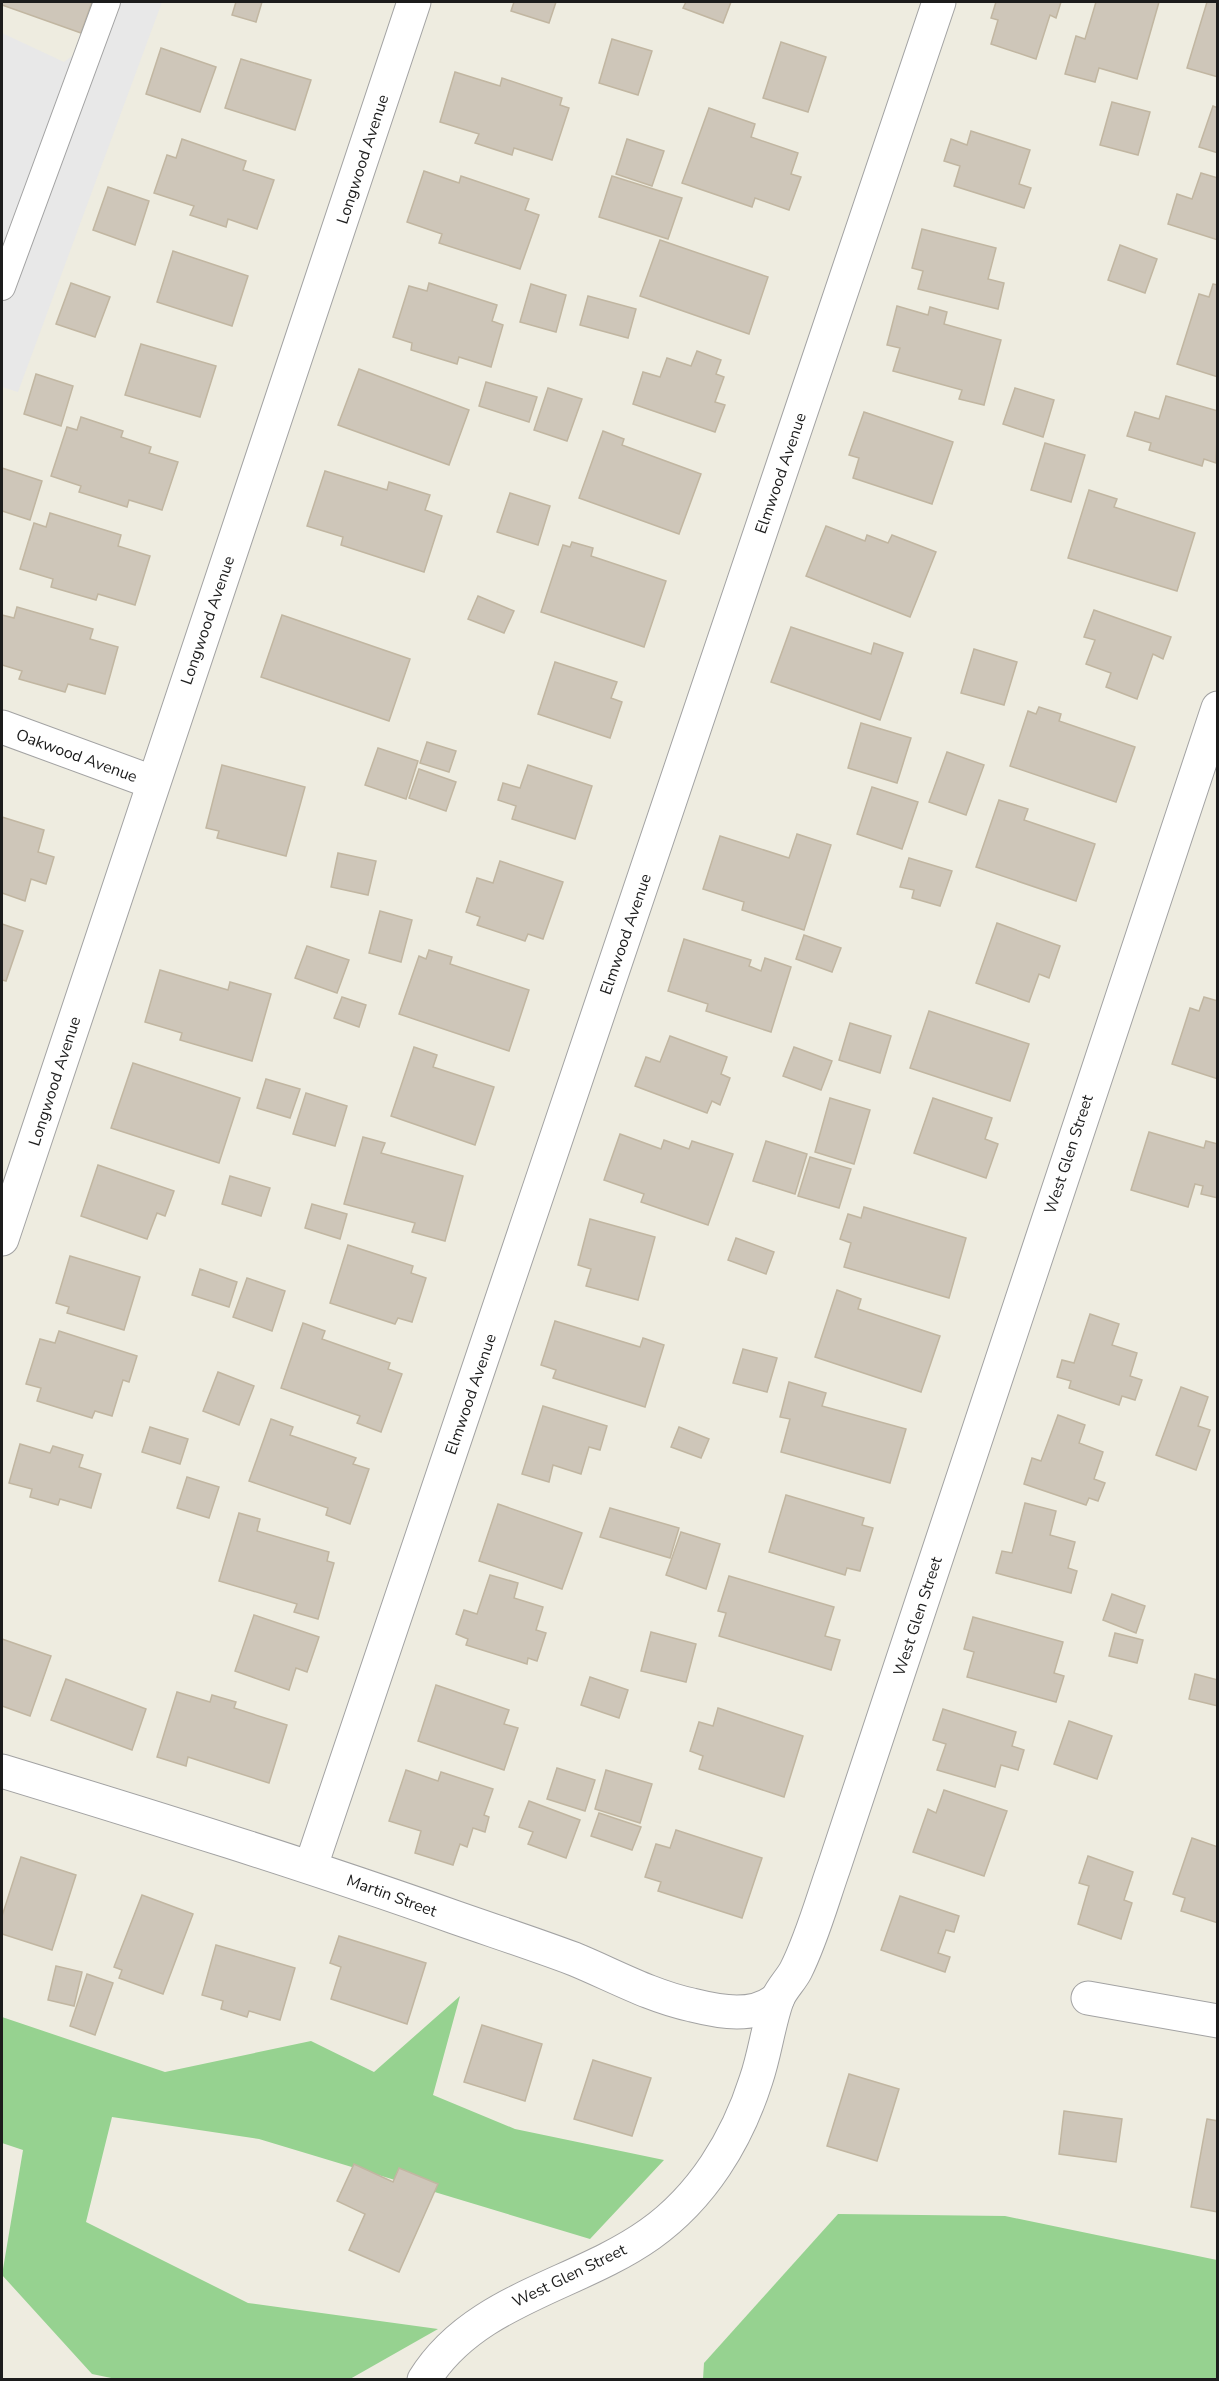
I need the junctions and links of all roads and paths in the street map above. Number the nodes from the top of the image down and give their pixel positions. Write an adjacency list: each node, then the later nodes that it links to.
1 (107, 2): 4 (lane)
2 (414, 2): 7 (street, Longwood Avenue)
3 (939, 2): 10 (street, Elmwood Avenue)
4 (2, 287)
5 (1218, 708): 11 (street, West Glen Street)
6 (2, 727): 7 (street, Oakwood Avenue)
7 (152, 782): 8 (street, Longwood Avenue)
8 (2, 1239)
9 (2, 1771): 10 (street, Martin Street)
10 (311, 1866): 11 (street, Martin Street)
11 (777, 1998): 14 (street, West Glen Street)
12 (1088, 1998): 13 (street)
13 (1218, 2021)
14 (424, 2379)

